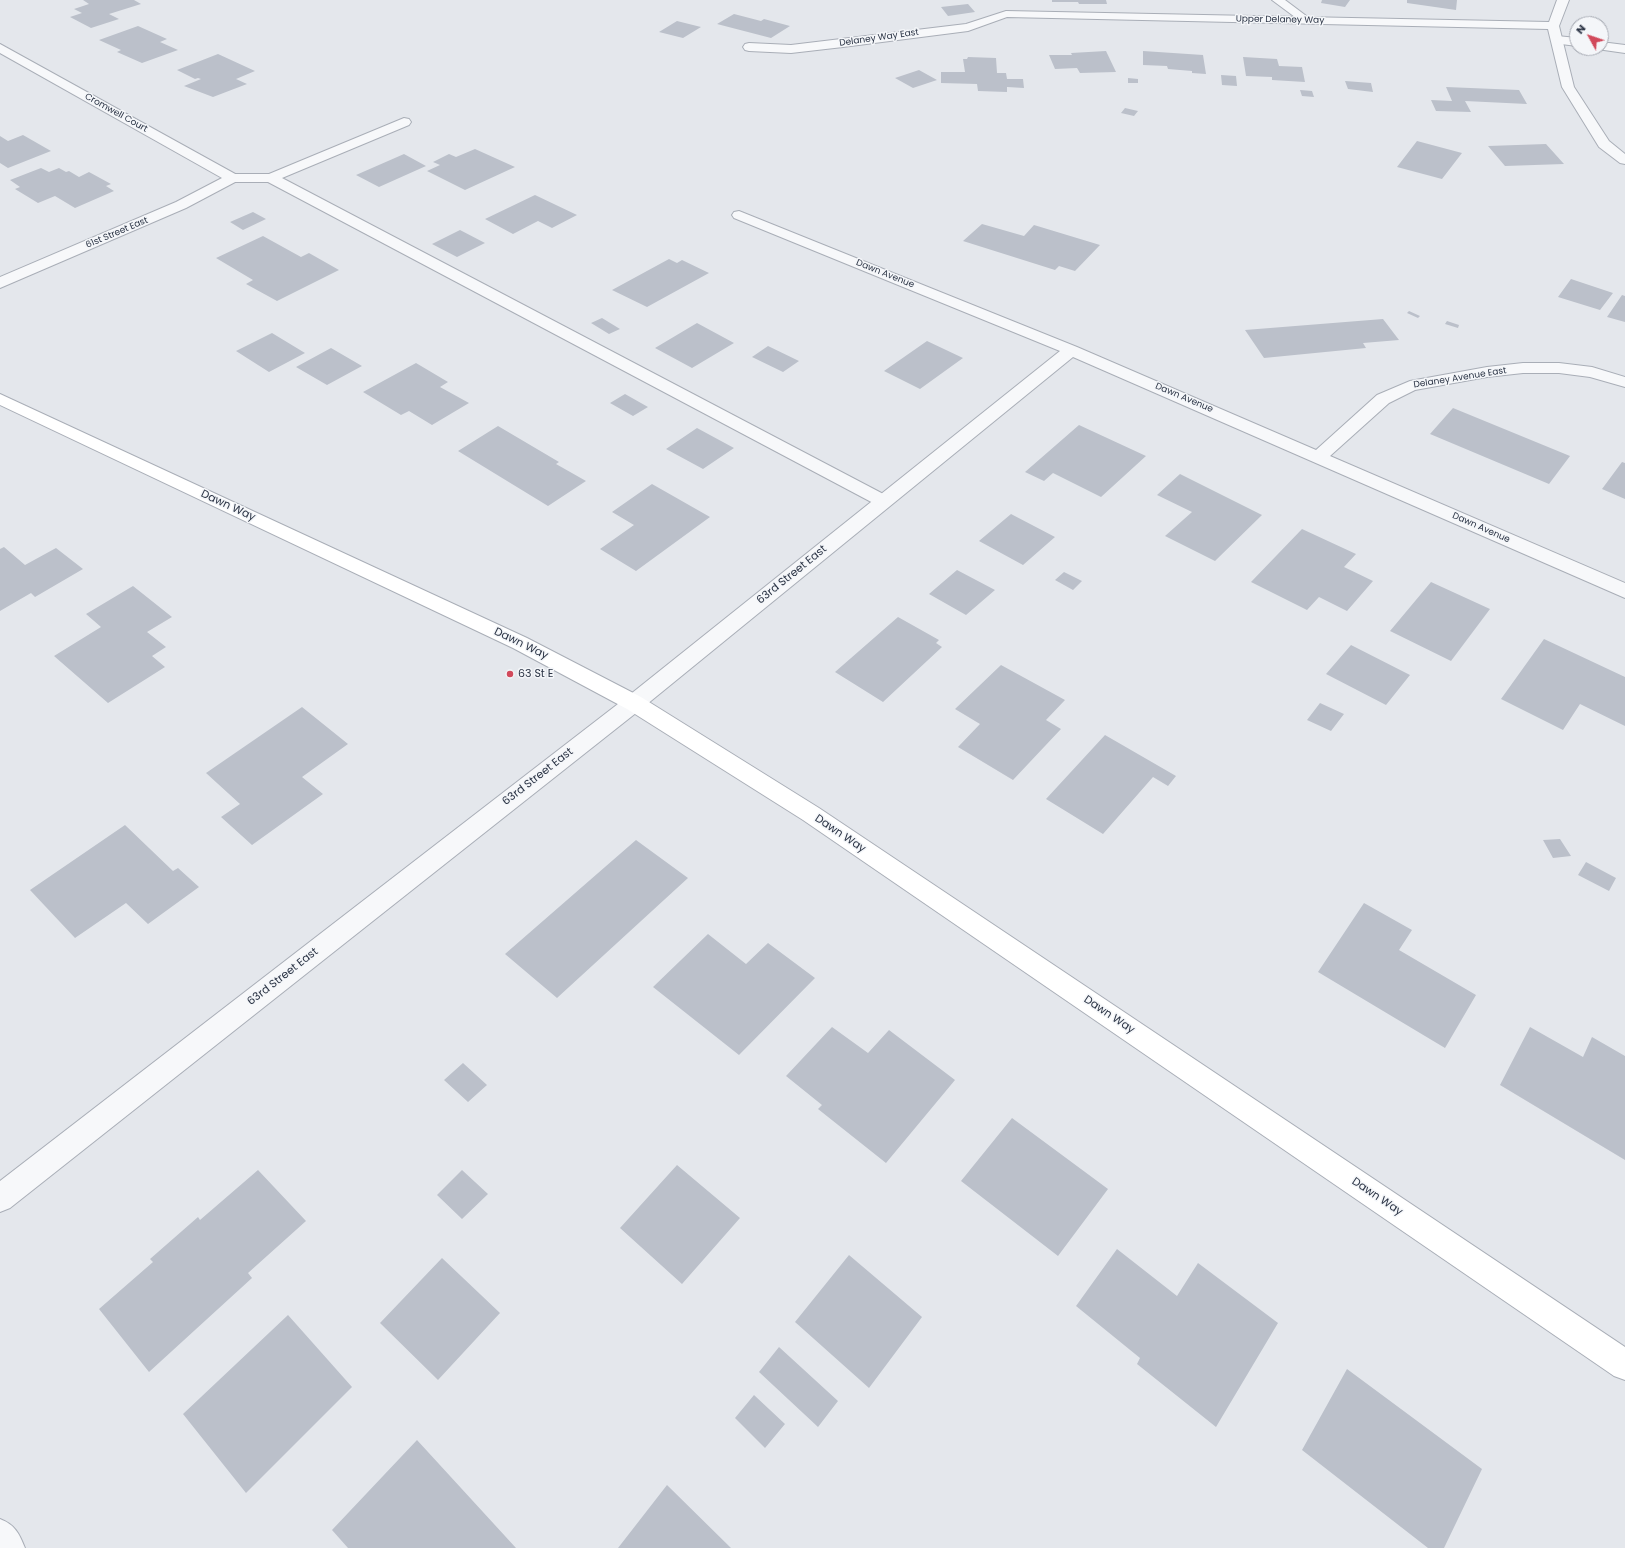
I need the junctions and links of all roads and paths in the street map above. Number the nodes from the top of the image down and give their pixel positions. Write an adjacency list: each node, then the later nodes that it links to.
1 (1001, 0): 4 (street)
2 (1278, 0): 5 (street)
3 (1563, 0): 6 (street)
4 (1006, 14): 5 (street, Upper Delaney Way); 9 (street, Delaney Way East)
5 (1307, 21): 6 (street, Upper Delaney Way)
6 (1553, 26): 7 (street)
7 (1557, 40): 8 (street); 14 (street)
8 (1569, 41)
9 (749, 47)
10 (1609, 47): 12 (street)
11 (0, 48): 15 (street, Cromwell Court)
12 (1625, 49)
13 (404, 122): 16 (street)
14 (1625, 160)
15 (232, 178): 16 (street); 18 (street, 61st Street East)
16 (271, 178): 23 (street)
17 (739, 215): 19 (street, Dawn Avenue)
18 (0, 283)
19 (1071, 350): 22 (street, Dawn Avenue); 23 (street, 63rd Street East)
20 (1625, 382): 22 (street, Delaney Avenue East)
21 (0, 399): 25 (street, Dawn Way)
22 (1318, 457): 24 (street, Dawn Avenue)
23 (883, 501): 25 (street, 63rd Street East)
24 (1625, 591)
25 (634, 703): 26 (street, 63rd Street East); 27 (street, Dawn Way)
26 (0, 1198)
27 (1625, 1365)
28 (0, 1535): 29 (street)
29 (9, 1548)

